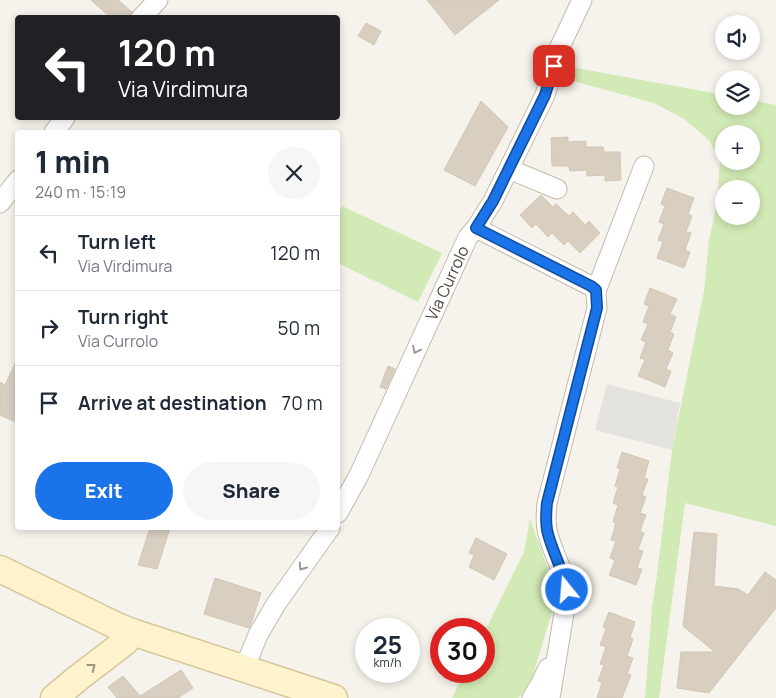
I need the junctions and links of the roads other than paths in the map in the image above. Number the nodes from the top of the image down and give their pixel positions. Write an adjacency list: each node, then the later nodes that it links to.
1 (158, 0): 3 (street)
2 (582, 0): 7 (street, Via Currolo)
3 (144, 15)
4 (63, 120): 5 (street)
5 (56, 130)
6 (644, 166): 12 (street)
7 (509, 169): 9 (street); 11 (street, Via Currolo)
8 (15, 184): 10 (street)
9 (557, 189)
10 (0, 203)
11 (476, 228): 12 (street); 13 (street, Via Currolo, one-way to 13)
12 (596, 290): 17 (street)
13 (340, 509)
14 (329, 530): 18 (street, one-way to 18)
15 (0, 569): 16 (main road)
16 (132, 632): 18 (main road); 19 (main road, one-way to 16)
17 (558, 646): 21 (street); 22 (street)
18 (244, 669): 20 (main road)
19 (54, 698)
20 (334, 698)
21 (532, 698)
22 (550, 698)

